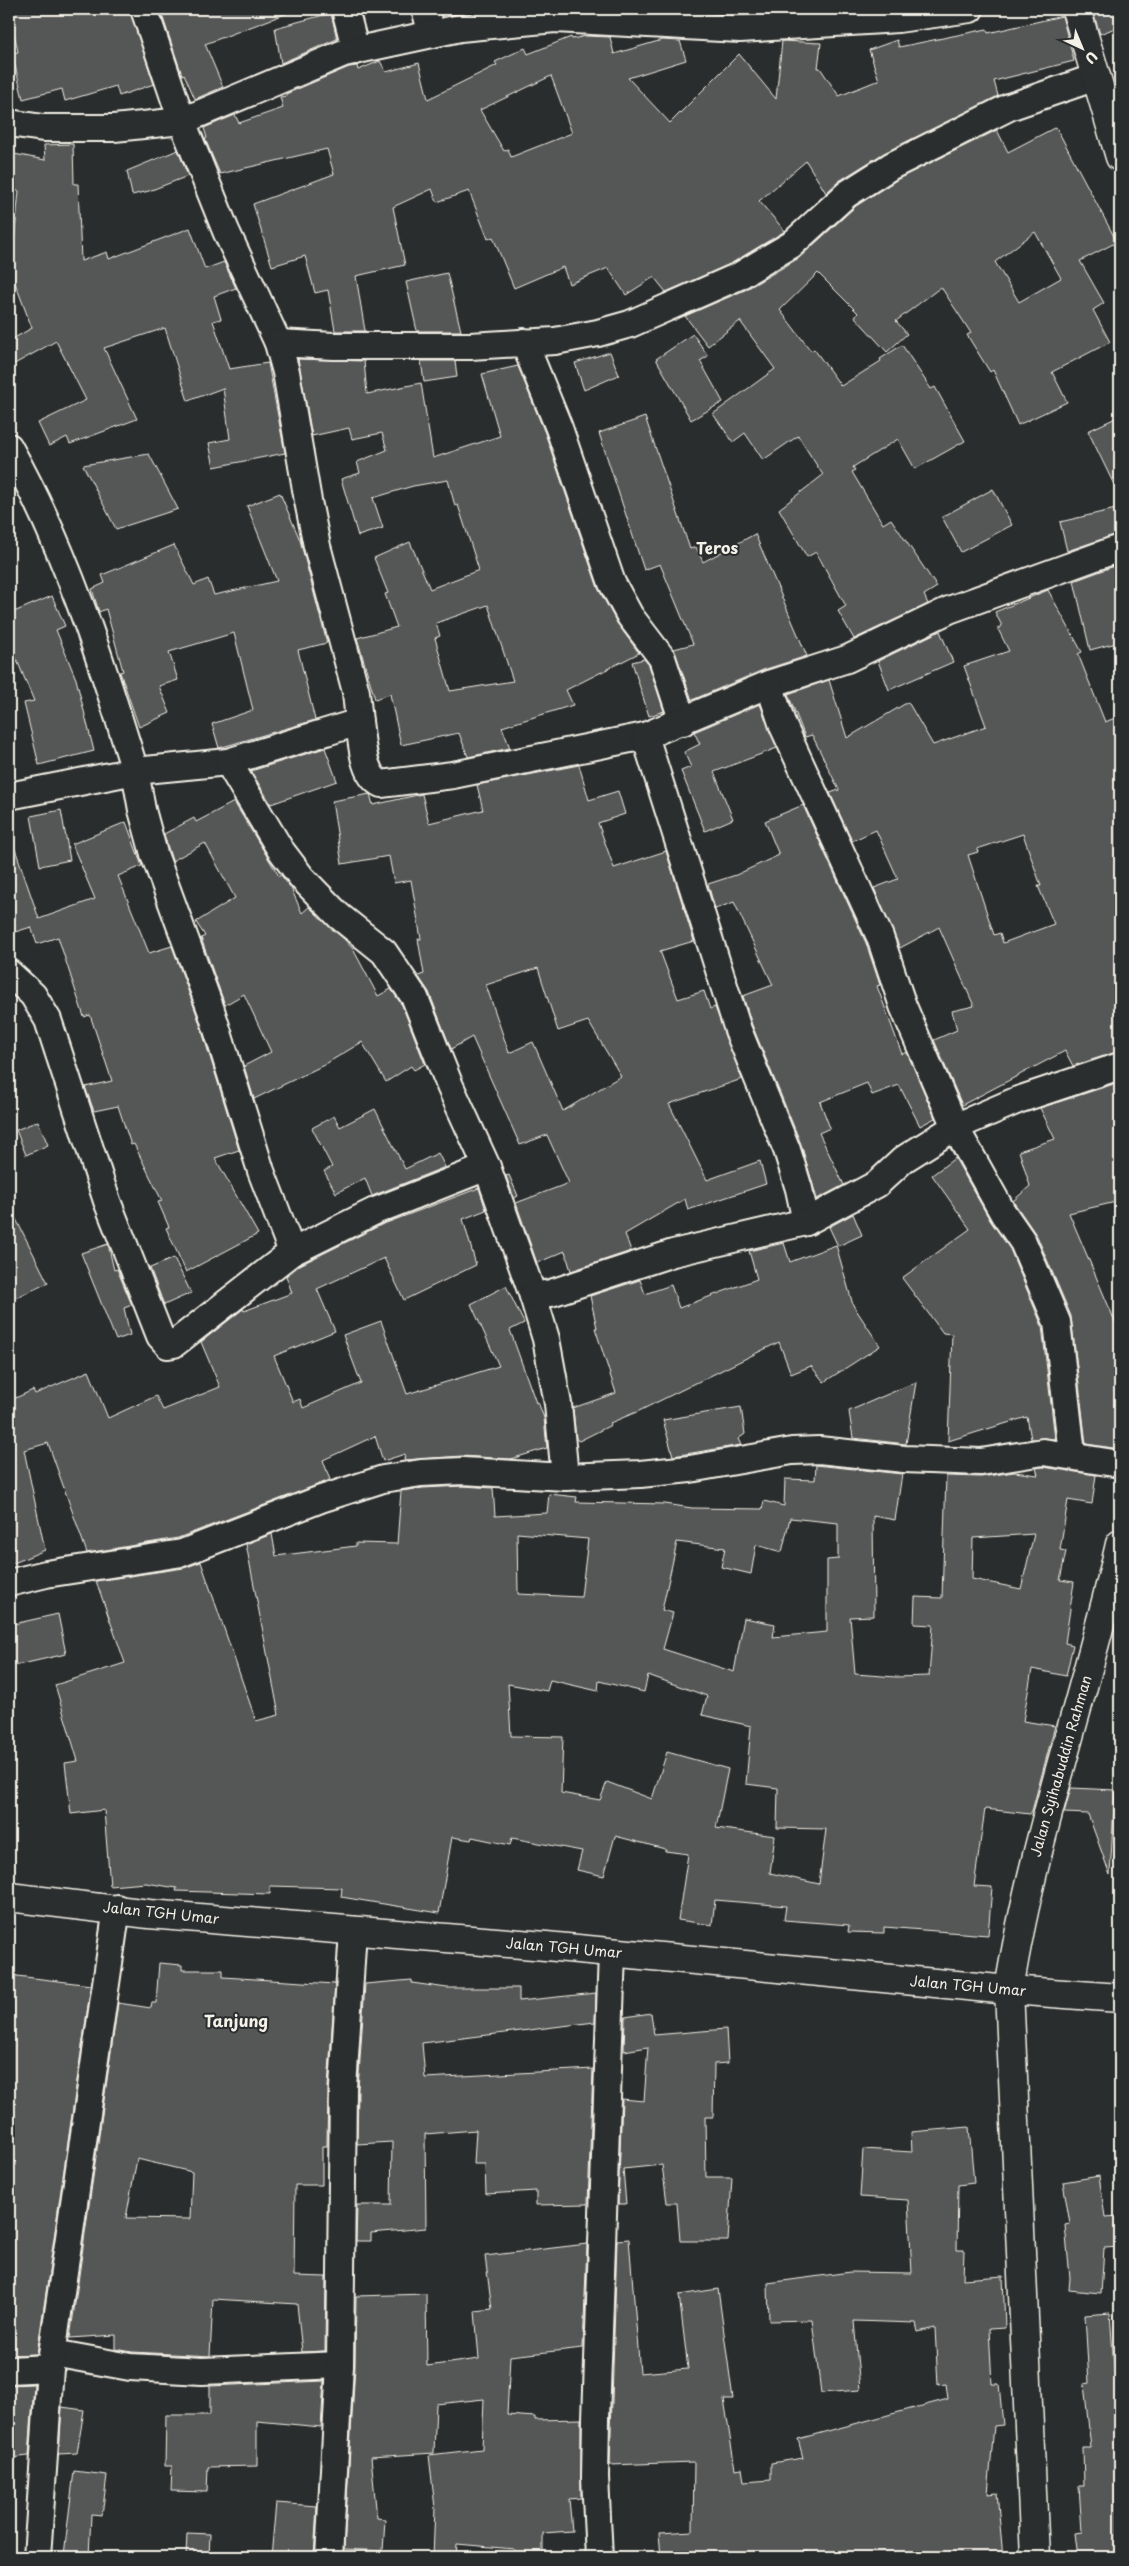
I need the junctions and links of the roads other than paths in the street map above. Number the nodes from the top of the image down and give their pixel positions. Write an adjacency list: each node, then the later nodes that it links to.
1 (144, 9): 12 (street)
2 (345, 9): 10 (street)
3 (425, 9): 9 (street)
4 (970, 9): 8 (street)
5 (1076, 9): 11 (main road)
6 (514, 16): 7 (street); 9 (street)
7 (614, 16): 8 (street)
8 (785, 17)
9 (432, 34): 10 (street)
10 (356, 51): 12 (street)
11 (1096, 77): 14 (main road); 15 (street)
12 (182, 121): 13 (street); 16 (street)
13 (9, 123)
14 (1120, 157)
15 (524, 342): 16 (street); 21 (street)
16 (278, 343): 20 (street)
17 (9, 447): 24 (street)
18 (1120, 548): 19 (street)
19 (769, 684): 21 (street); 28 (street)
20 (359, 722): 22 (street); 23 (street)
21 (683, 722): 22 (street)
22 (645, 736): 30 (street)
23 (228, 762): 24 (street); 29 (street)
24 (135, 771): 25 (street); 31 (street)
25 (9, 796)
26 (9, 974): 31 (street)
27 (1120, 1066): 28 (street)
28 (955, 1127): 30 (street); 33 (street)
29 (487, 1167): 31 (street); 32 (street)
30 (806, 1222): 32 (street)
31 (292, 1252)
32 (533, 1296): 35 (street)
33 (1072, 1454): 34 (street); 35 (street)
34 (1120, 1464)
35 (565, 1477): 37 (street)
36 (1120, 1544): 42 (main road, Jalan Syihabuddin Rahman)
37 (9, 1583)
38 (9, 1897): 39 (main road, Jalan TGH Umar)
39 (117, 1908): 40 (main road, Jalan TGH Umar); 44 (street)
40 (353, 1930): 41 (main road, Jalan TGH Umar); 45 (street)
41 (612, 1952): 42 (main road, Jalan TGH Umar); 49 (street)
42 (1009, 1990): 43 (main road, Jalan TGH Umar); 50 (main road, Jalan Syihabuddin Rahman)
43 (1120, 1998)
44 (52, 2360): 45 (street); 46 (street); 47 (street)
45 (340, 2365): 48 (street)
46 (9, 2370)
47 (37, 2557)
48 (329, 2557)
49 (599, 2557)
50 (1035, 2557)

